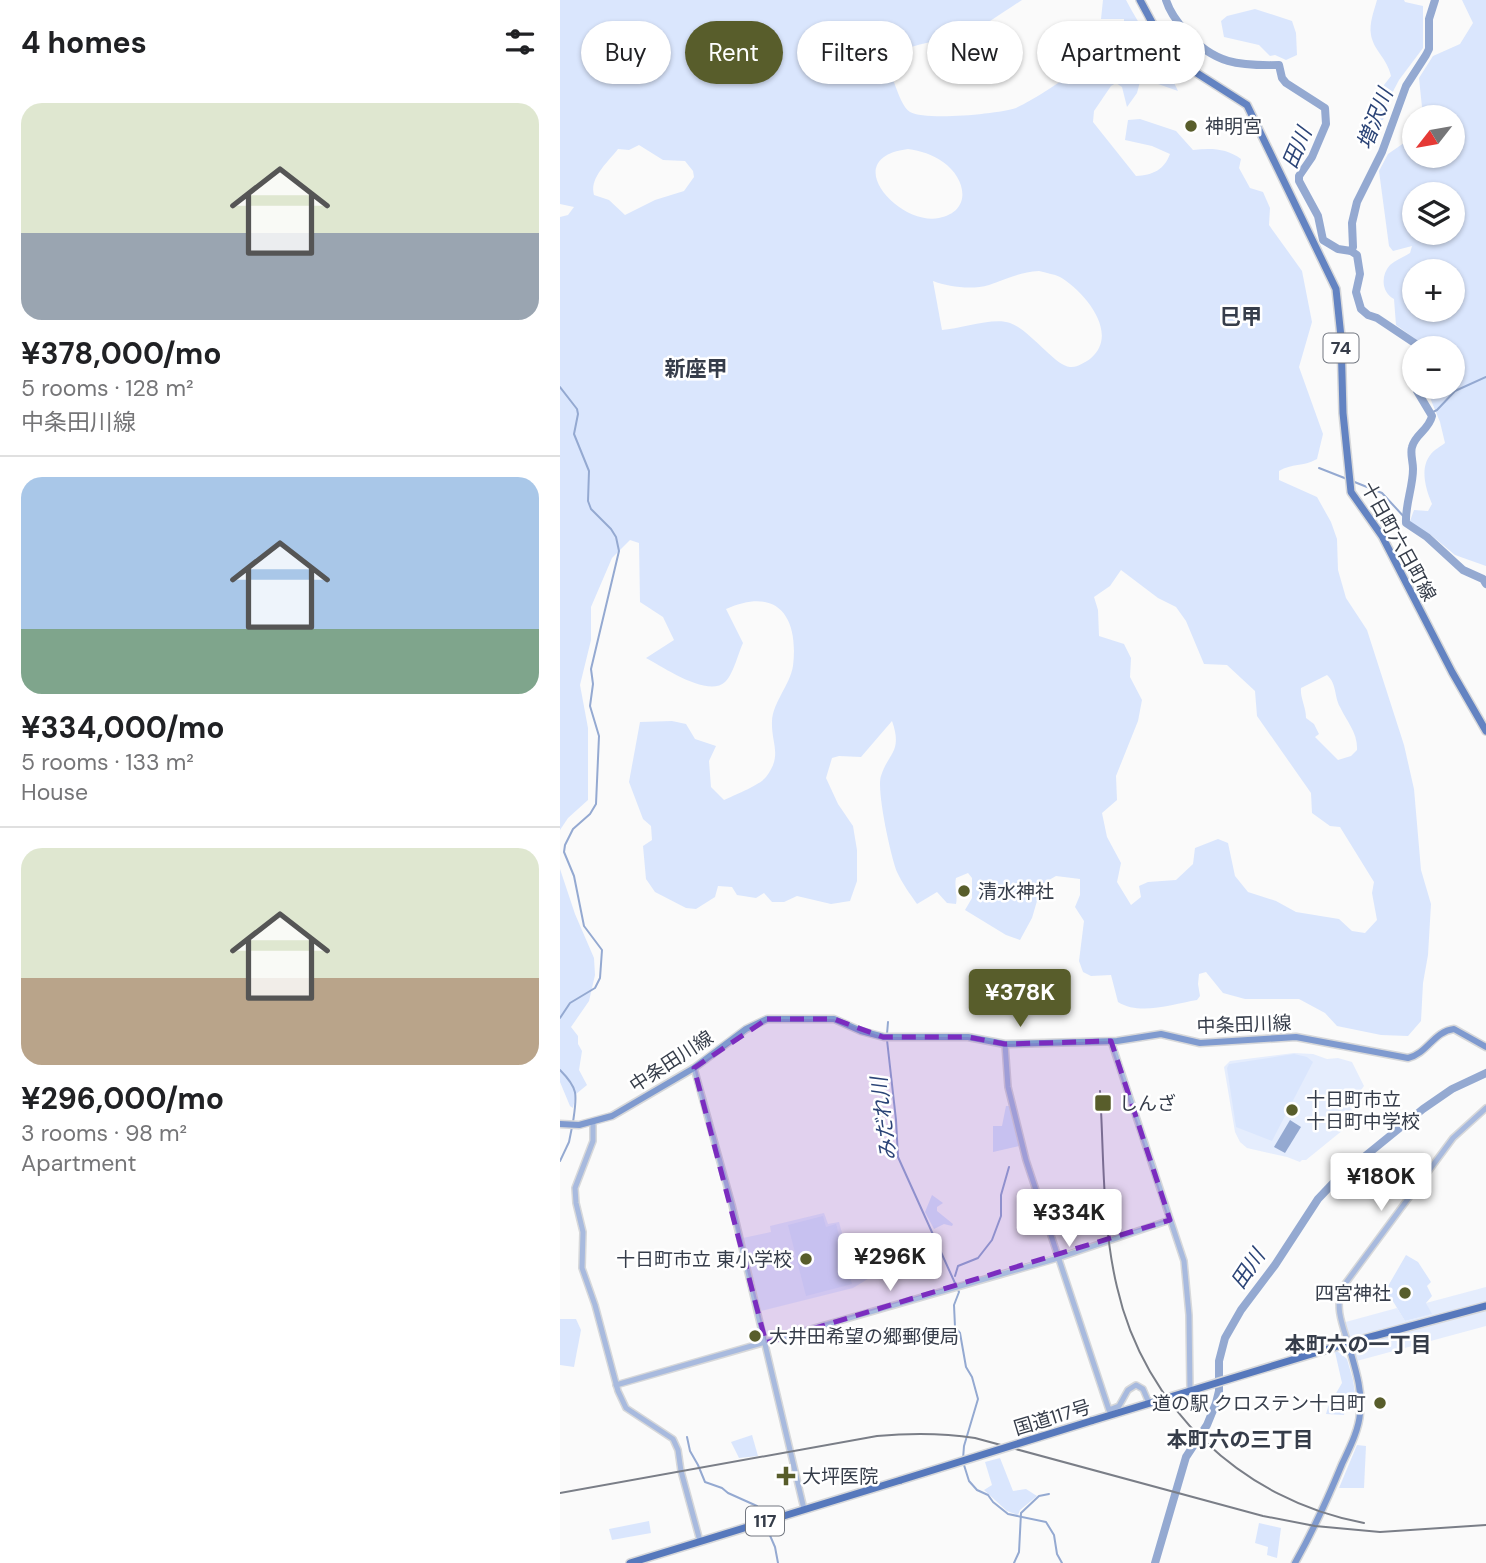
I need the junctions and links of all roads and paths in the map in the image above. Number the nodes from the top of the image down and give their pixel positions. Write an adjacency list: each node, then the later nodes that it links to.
1 (1140, 0): 2 (main road, 十日町六日町線 / 74)
2 (1486, 731)
3 (1111, 1041): 4 (main road, 中条田川線); 5 (main road, 中条田川線); 10 (street)
4 (1005, 1044): 6 (main road, 中条田川線); 11 (street)
5 (1486, 1047)
6 (694, 1068): 8 (main road, 中条田川線); 13 (street)
7 (1486, 1108): 14 (street)
8 (593, 1122): 9 (main road, 中条田川線); 15 (street)
9 (560, 1124)
10 (1170, 1220): 11 (street); 16 (street)
11 (1058, 1258): 13 (street); 17 (street)
12 (1486, 1306): 14 (highway, 国道117号 / 117)
13 (766, 1343): 15 (street); 18 (street)
14 (1348, 1343): 16 (highway, 国道117号 / 117); 21 (main road)
15 (616, 1385): 19 (street)
16 (1190, 1391): 17 (highway, 国道117号 / 117)
17 (1149, 1404): 18 (highway, 国道117号 / 117, bridge)
18 (804, 1509): 19 (highway, 国道117号 / 117)
19 (701, 1541): 20 (highway, 国道117号 / 117)
20 (630, 1563)
21 (1295, 1563)

